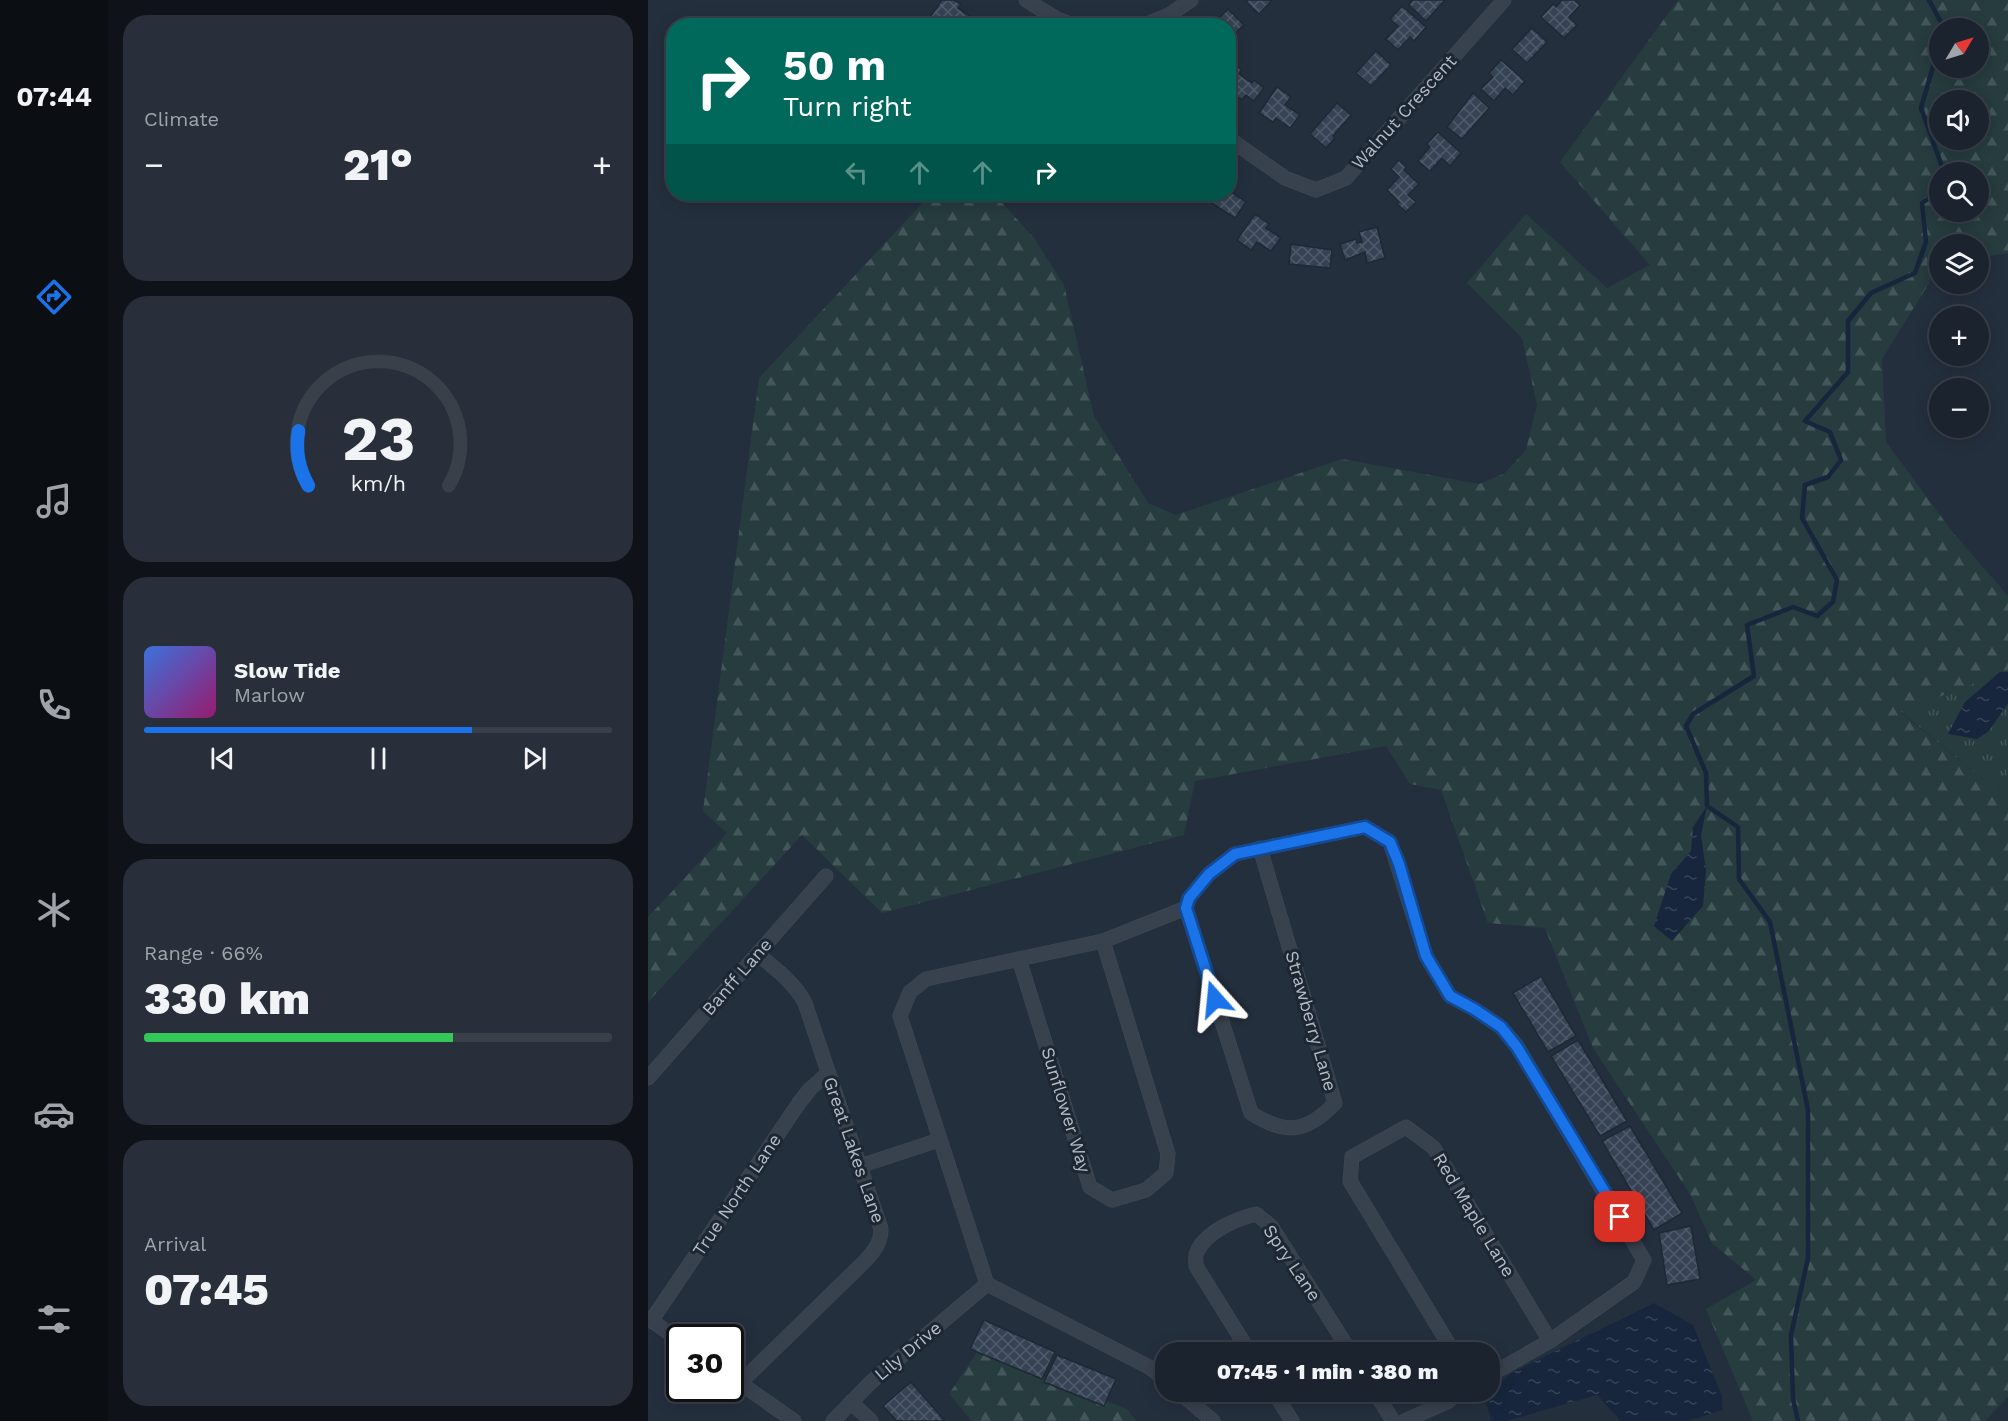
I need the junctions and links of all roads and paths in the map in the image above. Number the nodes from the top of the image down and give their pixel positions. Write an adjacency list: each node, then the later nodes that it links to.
1 (1026, 0): 4 (street)
2 (1191, 0): 5 (street)
3 (1504, 0): 6 (street, Walnut Crescent)
4 (1055, 18)
5 (1162, 18)
6 (1236, 144)
7 (1260, 848): 9 (street); 9 (street, Strawberry Lane); 20 (street)
8 (826, 876): 11 (street, Banff Lane)
9 (1186, 908): 10 (street)
10 (1103, 941): 12 (street); 12 (street, Sunflower Way)
11 (758, 954): 13 (street, Great Lakes Lane); 14 (street, Banff Lane)
12 (1019, 959): 15 (street)
13 (828, 1073): 16 (street, Great Lakes Lane); 18 (street, True North Lane)
14 (648, 1078)
15 (939, 1140): 16 (street); 17 (street)
16 (860, 1166): 26 (street, Great Lakes Lane)
17 (987, 1284): 25 (street); 28 (street, Lily Drive)
18 (650, 1320): 19 (street)
19 (666, 1331)
20 (1550, 1341): 23 (street, Red Maple Lane); 24 (street)
21 (1243, 1342): 22 (street, Spry Lane)
22 (1343, 1342)
23 (1447, 1342)
24 (1500, 1369)
25 (1155, 1371)
26 (744, 1372)
27 (744, 1386): 33 (street)
28 (851, 1402): 34 (street, Lily Drive); 35 (street)
29 (1191, 1402): 36 (street)
30 (1280, 1402): 37 (street)
31 (1381, 1402): 38 (street)
32 (1447, 1402): 39 (street)
33 (794, 1421)
34 (833, 1421)
35 (871, 1421)
36 (1213, 1421)
37 (1292, 1421)
38 (1393, 1421)
39 (1404, 1421)

